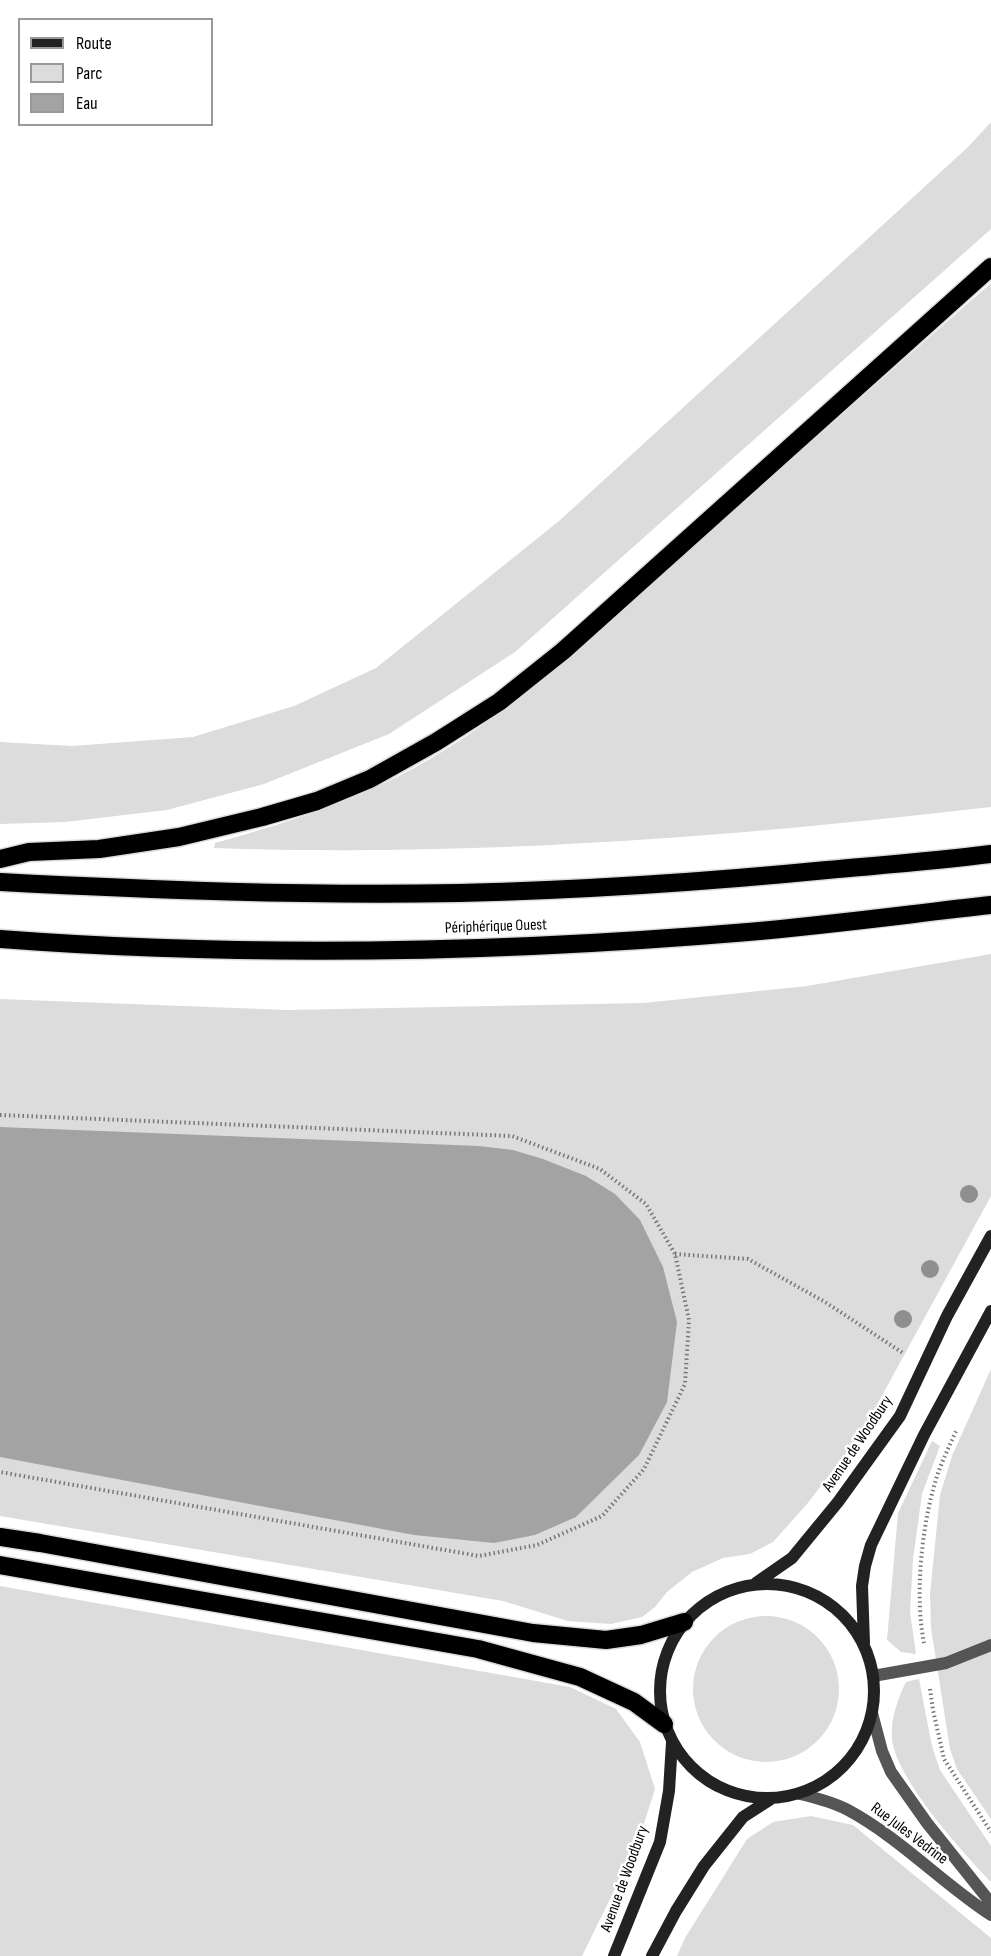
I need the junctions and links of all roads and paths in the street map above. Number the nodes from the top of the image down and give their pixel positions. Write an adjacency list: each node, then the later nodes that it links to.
1 (991, 267): 3 (highway)
2 (991, 854): 4 (highway)
3 (0, 859)
4 (0, 882)
5 (991, 904): 6 (highway, Périphérique Ouest)
6 (0, 939)
7 (0, 1115): 9 (path)
8 (991, 1236): 11 (street, Avenue de Woodbury)
9 (675, 1254): 11 (path); 13 (path)
10 (991, 1311): 18 (street, Avenue de Woodbury)
11 (924, 1366): 16 (street, Avenue de Woodbury)
12 (961, 1421): 20 (path)
13 (0, 1472)
14 (0, 1538): 17 (highway)
15 (0, 1565): 24 (highway)
16 (755, 1584): 17 (street, Avenue de Woodbury); 18 (street, Avenue de Woodbury)
17 (684, 1622): 24 (street, Avenue de Woodbury)
18 (864, 1644): 21 (street, Avenue de Woodbury)
19 (991, 1645): 21 (street)
20 (926, 1651)
21 (873, 1676): 23 (street, Avenue de Woodbury)
22 (929, 1679): 28 (path)
23 (872, 1713): 26 (street, Avenue de Woodbury); 29 (street, Rue Jules Vedrine)
24 (664, 1724): 25 (street, Avenue de Woodbury)
25 (672, 1742): 27 (street, Avenue de Woodbury); 31 (street, Avenue de Woodbury)
26 (800, 1794): 27 (street, Avenue de Woodbury); 30 (street, Rue Jules Vedrine)
27 (772, 1798): 32 (street, Avenue de Woodbury)
28 (991, 1832)
29 (991, 1903)
30 (991, 1915)
31 (614, 1956)
32 (652, 1956)

